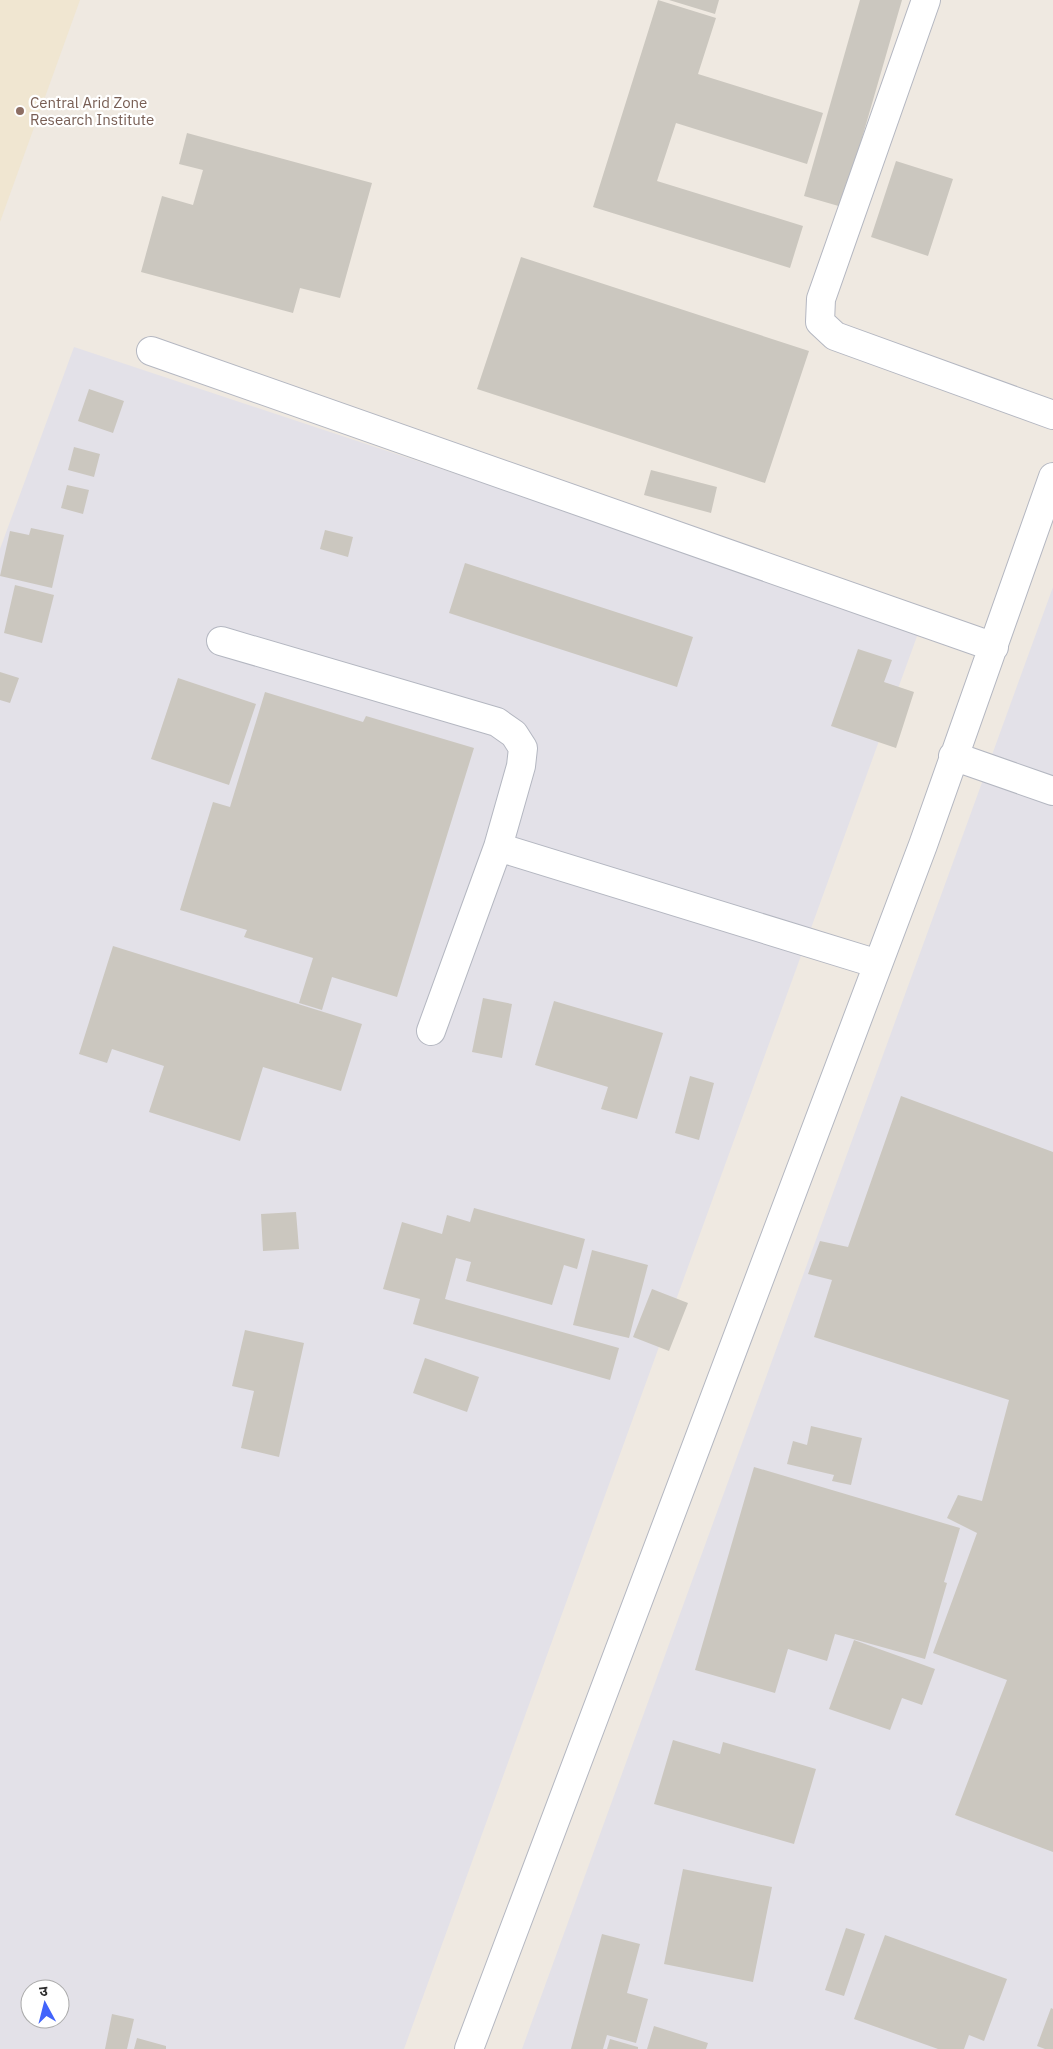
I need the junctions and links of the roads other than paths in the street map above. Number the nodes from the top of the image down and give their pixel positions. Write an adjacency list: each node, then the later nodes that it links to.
1 (926, 0): 3 (street)
2 (151, 351): 6 (street)
3 (1053, 415)
4 (1053, 477): 6 (street)
5 (221, 640): 9 (street)
6 (994, 647): 7 (street)
7 (953, 756): 8 (street); 10 (street)
8 (1053, 792)
9 (498, 848): 10 (street); 11 (street)
10 (878, 964): 12 (street)
11 (431, 1031)
12 (469, 2049)

